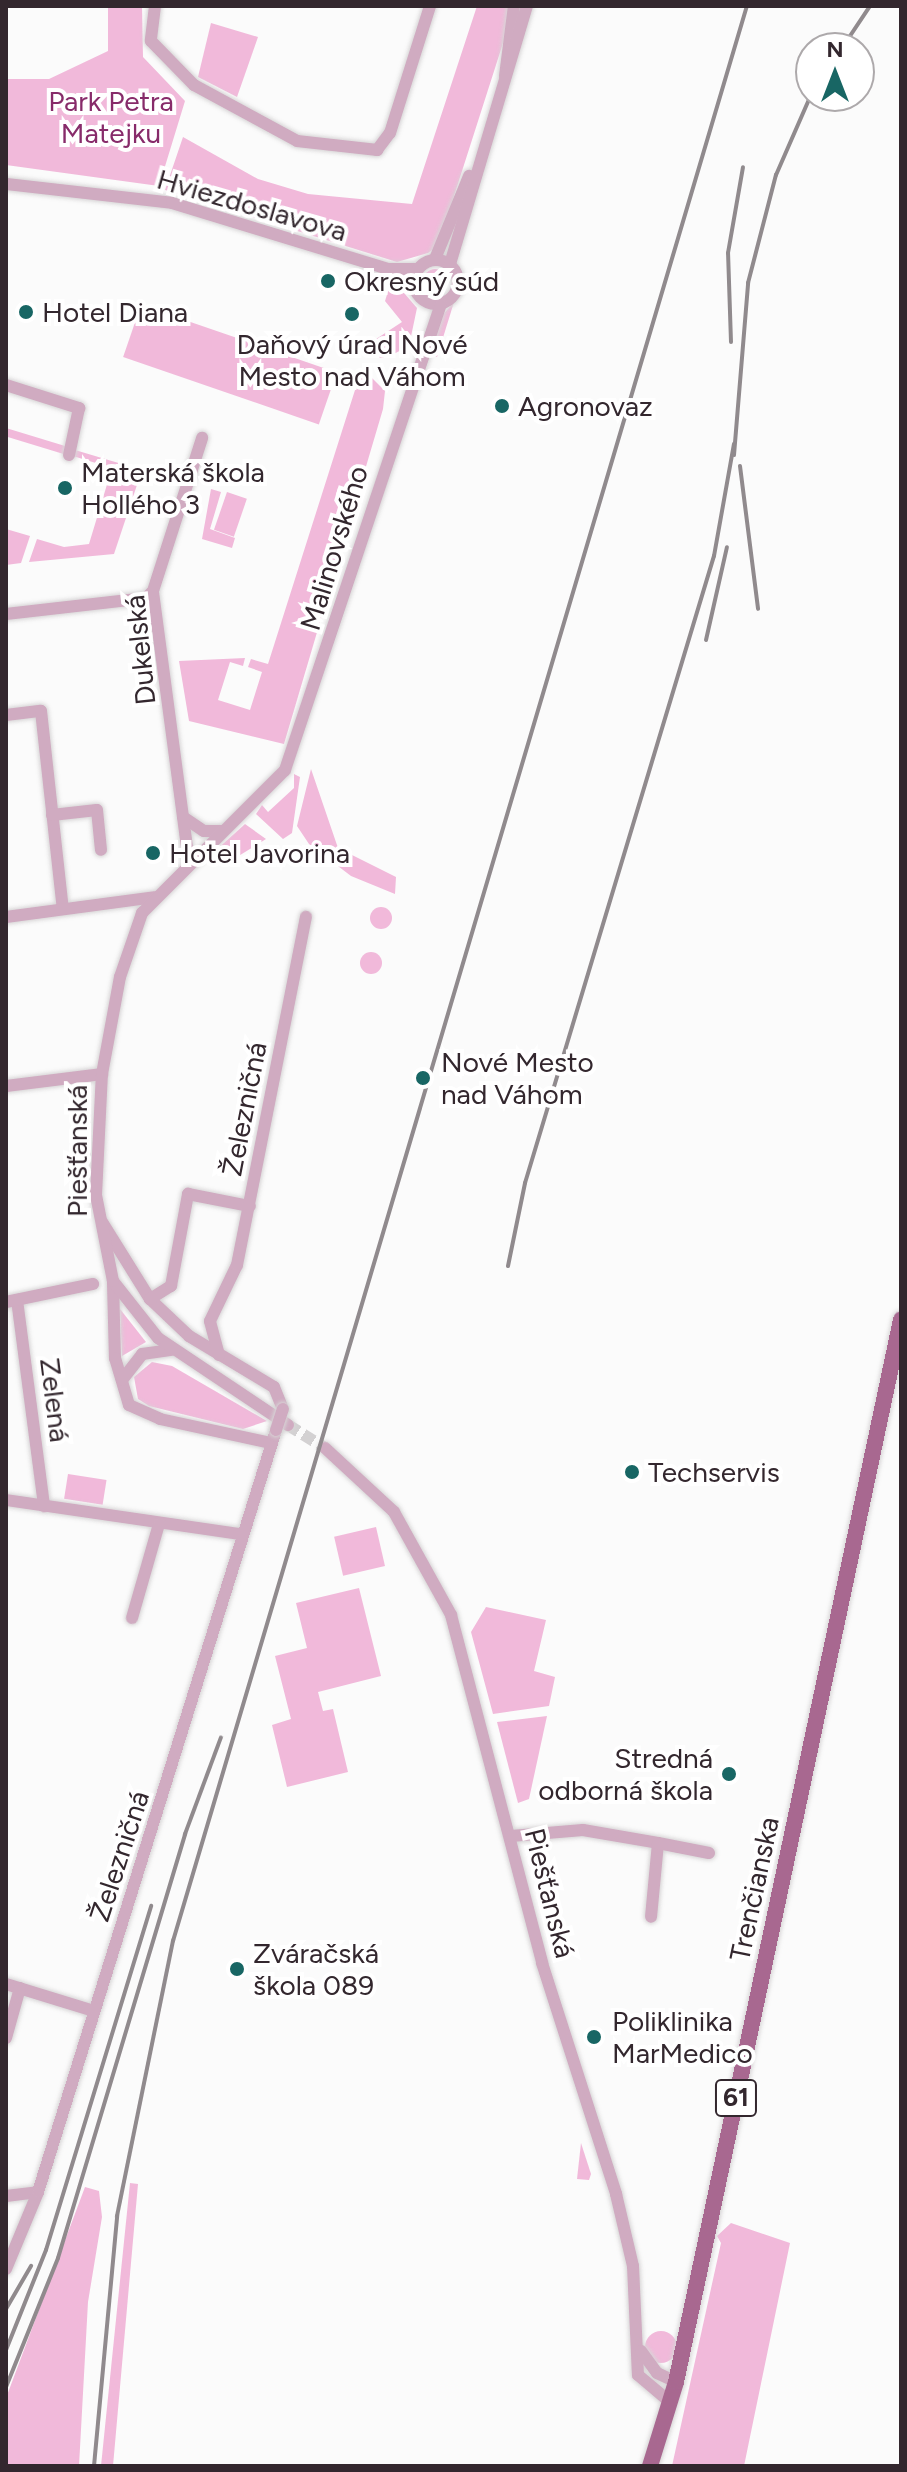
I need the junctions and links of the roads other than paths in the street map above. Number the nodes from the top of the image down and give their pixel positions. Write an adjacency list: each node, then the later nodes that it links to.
1 (155, 6): 2 (street)
2 (430, 6)
3 (514, 6): 5 (street)
4 (527, 6): 5 (street)
5 (505, 79): 6 (street)
6 (477, 163): 8 (street); 9 (street)
7 (6, 184): 10 (street, Hviezdoslavova)
8 (435, 259): 9 (street); 11 (street)
9 (450, 264): 14 (street)
10 (388, 269): 11 (street, Hviezdoslavova); 12 (street, Hviezdoslavova)
11 (417, 269): 12 (street)
12 (414, 288): 13 (street)
13 (422, 299): 14 (street); 15 (street, Malinovského)
14 (441, 304): 15 (street, Malinovského)
15 (425, 338): 22 (street, Malinovského)
16 (6, 385): 18 (street)
17 (202, 438): 19 (street, Dukelská)
18 (69, 455)
19 (153, 591): 20 (street); 24 (street, Dukelská)
20 (6, 614)
21 (6, 715): 23 (street)
22 (285, 770): 25 (street, Piešťanská)
23 (52, 815): 26 (street); 29 (street)
24 (183, 817): 25 (street); 27 (street, Dukelská)
25 (221, 831): 27 (street, Piešťanská)
26 (101, 850)
27 (189, 862): 28 (street, Piešťanská)
28 (155, 897): 29 (street); 32 (street, Piešťanská)
29 (63, 909): 30 (street)
30 (6, 917)
31 (306, 917): 34 (street, Železničná)
32 (102, 1074): 33 (street); 35 (street, Piešťanská)
33 (6, 1086)
34 (250, 1206): 38 (street); 42 (street, Železničná)
35 (99, 1220): 36 (street, Piešťanská); 38 (street)
36 (113, 1281): 41 (street, Piešťanská); 43 (street)
37 (93, 1284): 39 (street)
38 (150, 1299): 42 (street)
39 (12, 1301): 47 (street, Zelená)
40 (901, 1320): 63 (main road, Trenčianska / 61)
41 (172, 1350): 43 (street); 44 (street, Piešťanská)
42 (219, 1355): 44 (street, Železničná, bridge)
43 (122, 1380): 44 (street)
44 (278, 1433): 49 (street, Železničná)
45 (325, 1448): 51 (street, Piešťanská)
46 (6, 1500): 47 (street)
47 (44, 1506): 48 (street)
48 (159, 1524): 49 (street); 50 (street)
49 (240, 1534): 57 (street, Železničná)
50 (132, 1618)
51 (511, 1836): 52 (street); 62 (street, Piešťanská)
52 (658, 1843): 53 (street); 54 (street)
53 (709, 1853)
54 (651, 1917)
55 (6, 1984): 56 (street)
56 (20, 1988): 57 (street); 58 (street)
57 (94, 2011): 59 (street, Železničná)
58 (6, 2038)
59 (38, 2192): 60 (street); 61 (street, Železničná)
60 (6, 2196)
61 (6, 2269)
62 (638, 2342): 63 (street); 64 (street, Piešťanská)
63 (676, 2382): 64 (main road, Trenčianska / 61)
64 (670, 2402): 65 (main road, Trenčianska / 61)
65 (650, 2466)

